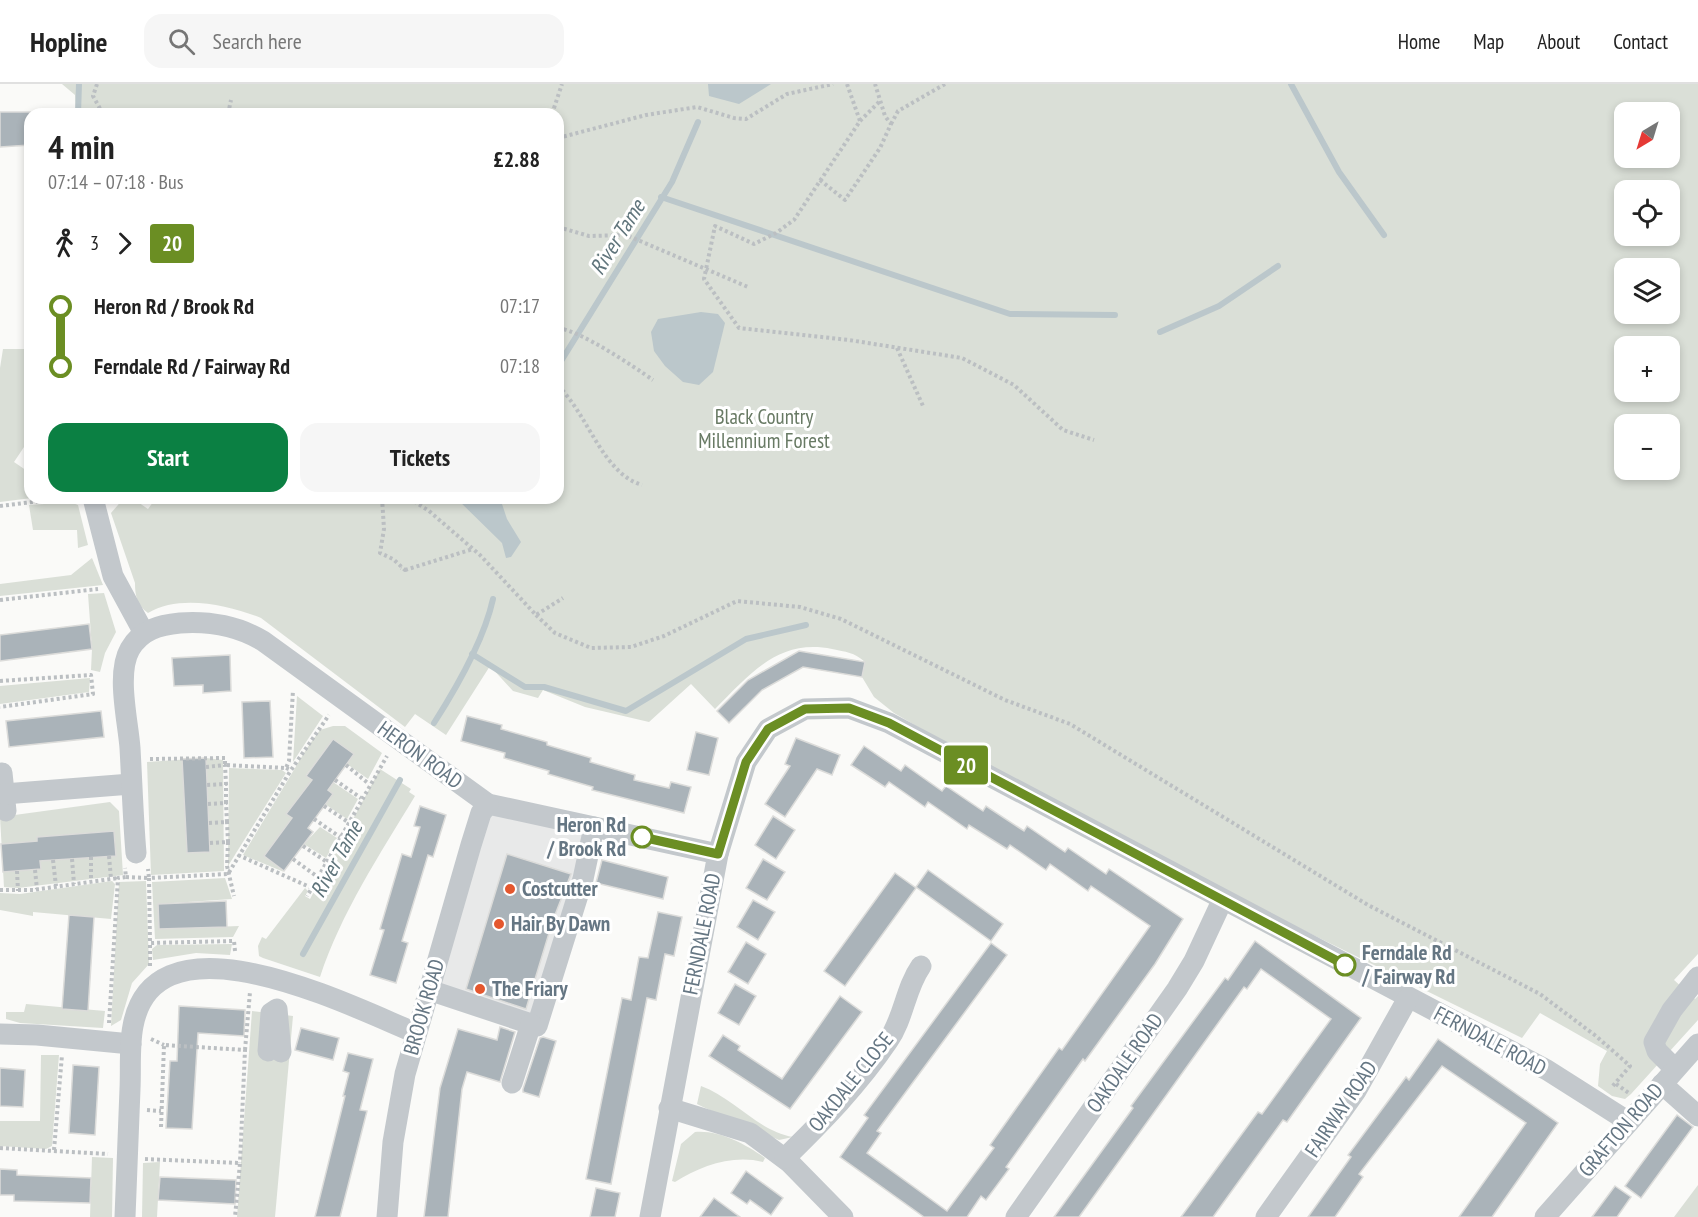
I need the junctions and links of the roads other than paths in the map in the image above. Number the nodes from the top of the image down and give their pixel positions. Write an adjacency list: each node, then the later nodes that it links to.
1 (95, 504): 2 (street)
2 (144, 633): 4 (street); 5 (street, HERON ROAD)
3 (2, 773): 4 (street)
4 (131, 784): 8 (street)
5 (488, 804): 6 (street, HERON ROAD); 13 (street, BROOK ROAD)
6 (594, 827): 7 (street, HERON ROAD); 15 (street)
7 (718, 854): 9 (street, FERNDALE ROAD); 23 (street, FERNDALE ROAD)
8 (130, 859)
9 (1222, 901): 14 (street, FERNDALE ROAD); 31 (street, OAKDALE ROAD)
10 (921, 966): 26 (street, OAKDALE CLOSE)
11 (1698, 977): 21 (street)
12 (284, 981): 17 (street); 18 (street); 20 (street)
13 (429, 990): 15 (street); 17 (street, BROOK ROAD)
14 (1408, 998): 25 (street, FERNDALE ROAD); 32 (street, FAIRWAY ROAD)
15 (531, 1024): 22 (street)
16 (0, 1034): 18 (street)
17 (416, 1034): 28 (street, BROOK ROAD)
18 (140, 1041): 27 (street)
19 (1698, 1044): 21 (street, GRAFTON ROAD)
20 (274, 1051)
21 (1668, 1076): 24 (street); 25 (street, GRAFTON ROAD)
22 (512, 1083)
23 (669, 1108): 26 (street); 29 (street, FERNDALE ROAD)
24 (1698, 1116)
25 (1629, 1122): 33 (street, GRAFTON ROAD)
26 (785, 1158): 30 (street)
27 (125, 1217)
28 (387, 1217)
29 (650, 1217)
30 (843, 1217)
31 (1016, 1217)
32 (1266, 1217)
33 (1545, 1217)

